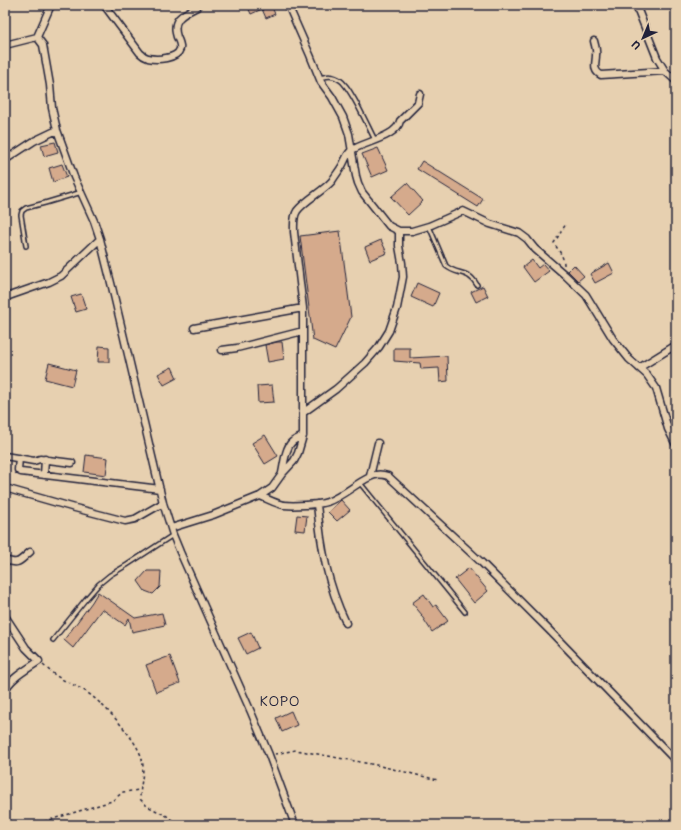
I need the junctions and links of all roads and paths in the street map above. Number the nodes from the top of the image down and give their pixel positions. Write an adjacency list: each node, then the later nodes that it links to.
1 (51, 5): 6 (street)
2 (104, 5): 5 (street)
3 (288, 5): 10 (street)
4 (636, 5): 9 (street)
5 (197, 7)
6 (37, 37): 8 (street); 13 (street)
7 (594, 41): 9 (street)
8 (5, 45)
9 (665, 71): 11 (street)
10 (319, 78): 14 (lane); 15 (street)
11 (676, 81)
12 (420, 94): 14 (street)
13 (58, 130): 16 (street); 17 (street)
14 (375, 140): 15 (street)
15 (351, 150): 20 (street); 26 (street)
16 (5, 160)
17 (82, 192): 21 (street); 22 (lane)
18 (566, 224): 23 (path)
19 (429, 226): 20 (street); 23 (street); 24 (lane)
20 (399, 231): 32 (street)
21 (100, 239): 25 (street); 45 (street)
22 (26, 246)
23 (565, 275): 31 (street)
24 (477, 285)
25 (5, 299)
26 (303, 308): 27 (street); 28 (street)
27 (194, 328)
28 (303, 331): 30 (street); 32 (street)
29 (676, 345): 31 (street)
30 (222, 350)
31 (639, 368): 35 (street)
32 (304, 412): 33 (street)
33 (304, 436): 40 (street); 40 (street)
34 (378, 443): 42 (street)
35 (676, 445)
36 (5, 456): 37 (street)
37 (19, 458): 38 (street); 41 (street)
38 (44, 459): 39 (street); 41 (street)
39 (72, 463)
40 (282, 474): 46 (street)
41 (44, 475): 45 (street)
42 (370, 476): 43 (street); 59 (street)
43 (360, 483): 48 (street); 52 (lane)
44 (5, 488): 47 (street)
45 (160, 489): 47 (street)
46 (260, 496): 48 (street); 49 (street)
47 (163, 503): 49 (street)
48 (317, 504): 54 (street)
49 (172, 532): 55 (lane); 58 (street)
50 (30, 552): 51 (street)
51 (5, 560)
52 (464, 612)
53 (5, 616): 57 (street)
54 (346, 623)
55 (53, 640)
56 (46, 668): 61 (path)
57 (5, 691)
58 (269, 756): 60 (path); 64 (street)
59 (676, 761)
60 (438, 780)
61 (140, 790): 62 (path); 63 (path)
62 (32, 825)
63 (178, 825)
64 (296, 825)

